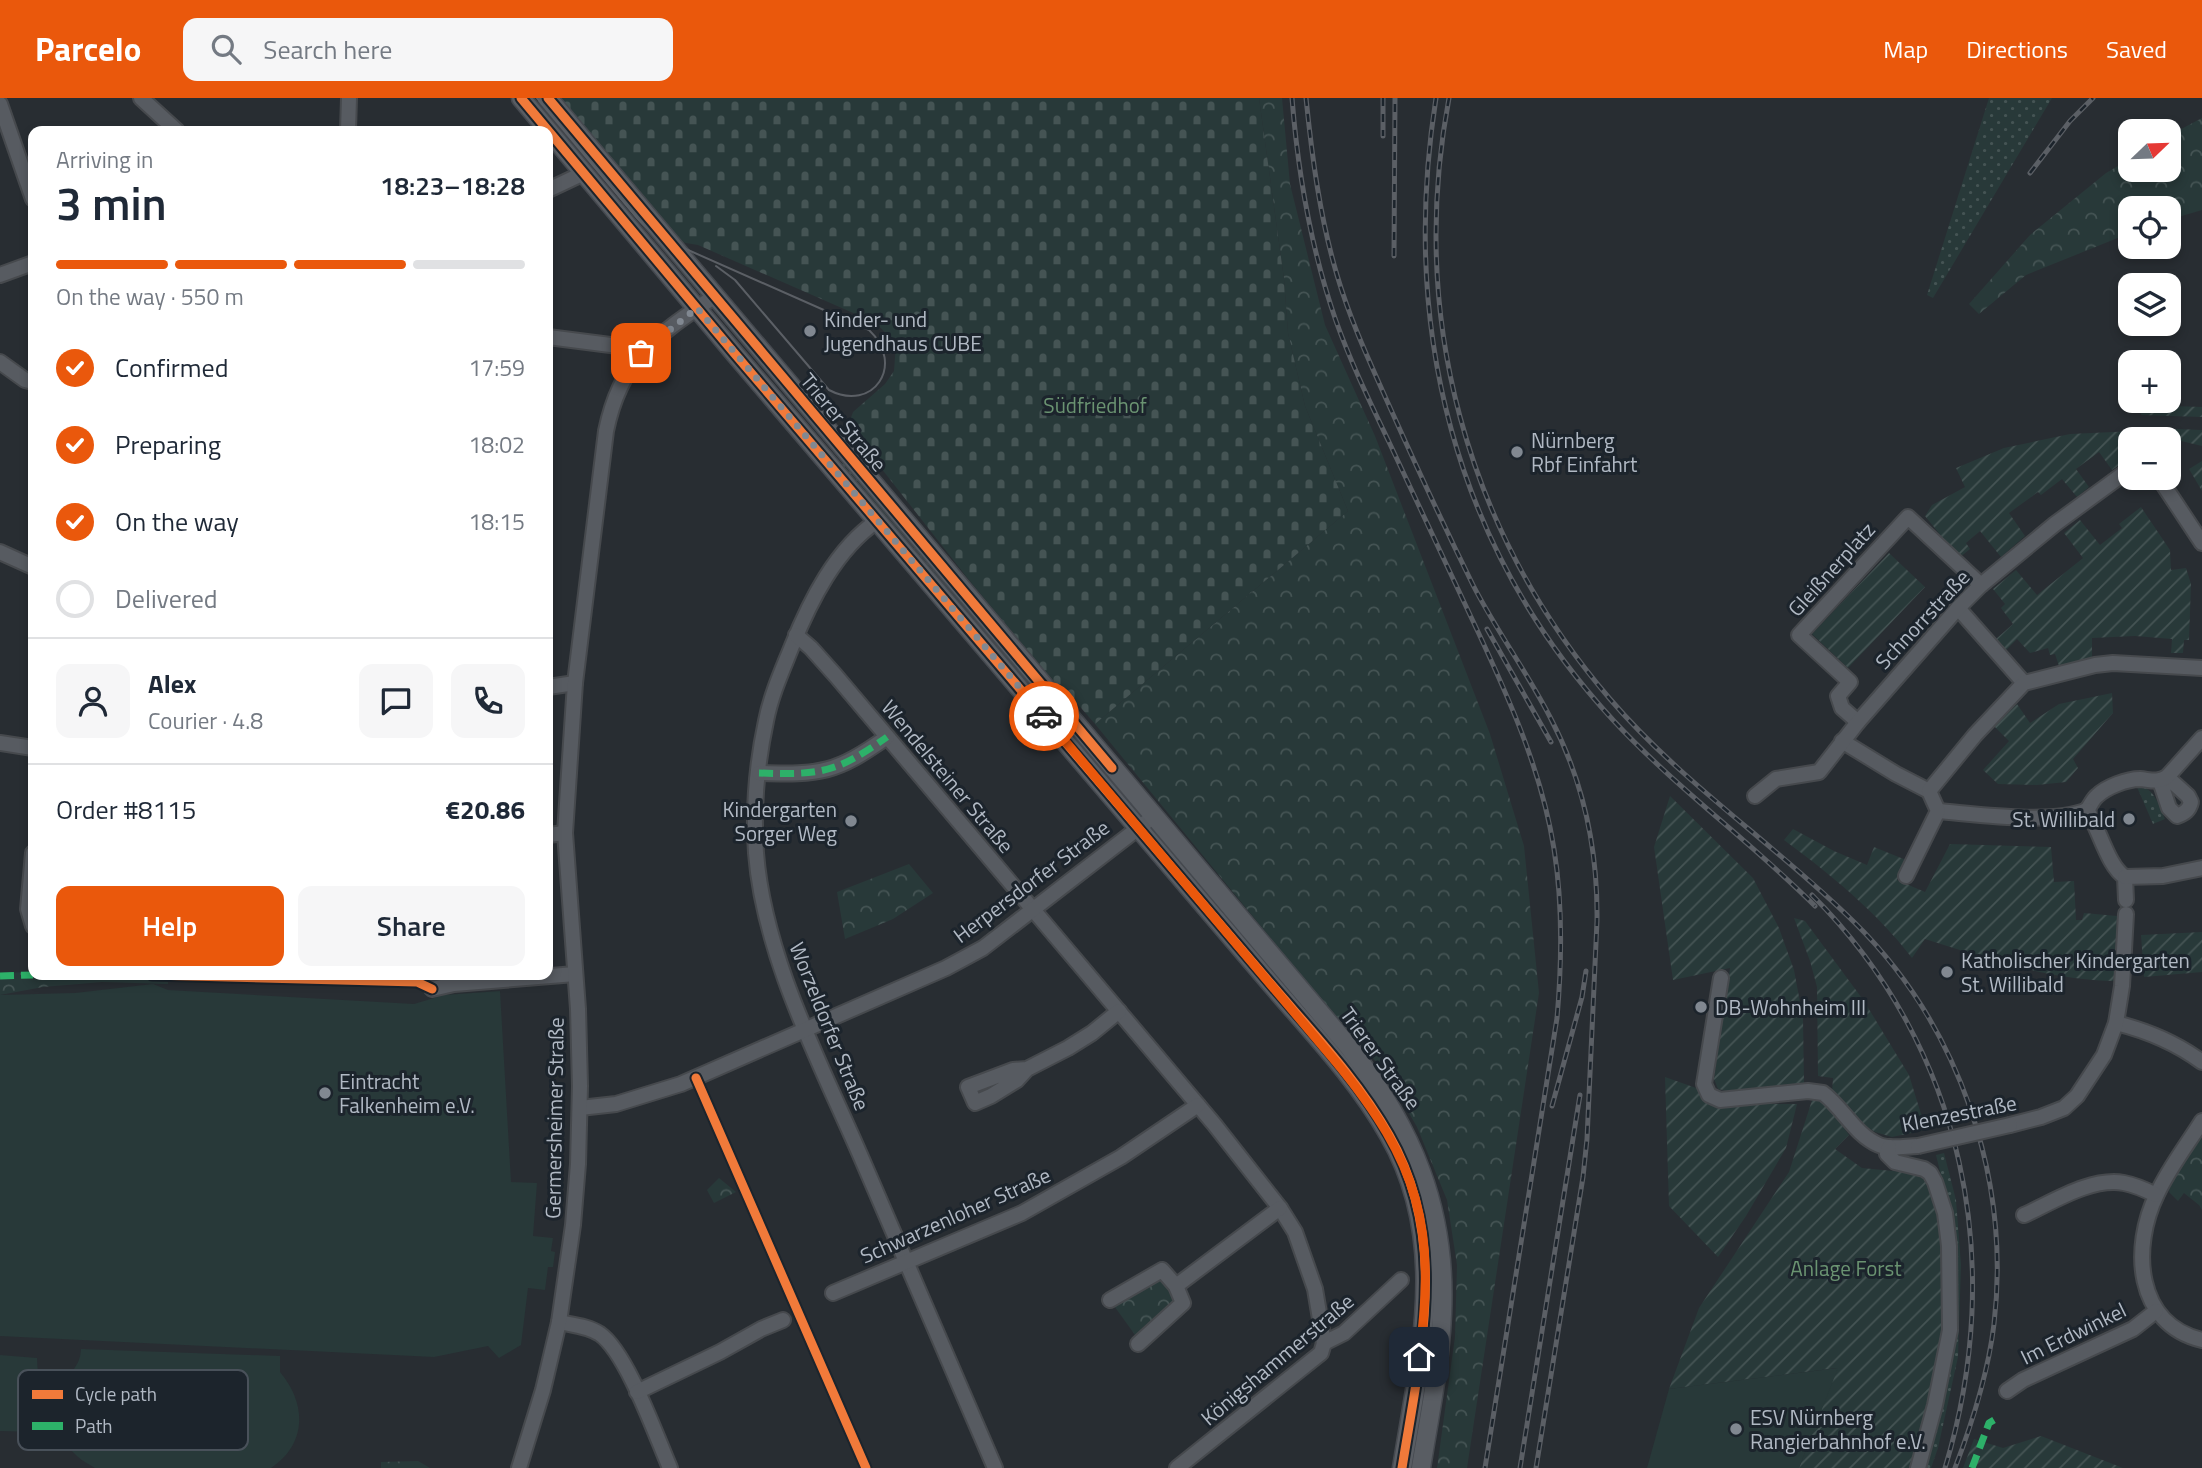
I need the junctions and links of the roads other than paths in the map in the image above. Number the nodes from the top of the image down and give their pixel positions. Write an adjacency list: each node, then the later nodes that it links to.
1 (141, 98): 6 (street)
2 (349, 98): 7 (street)
3 (520, 98): 8 (main road, Trierer Straße)
4 (548, 98): 15 (main road, Trierer Straße)
5 (0, 104): 11 (street)
6 (172, 126)
7 (348, 126)
8 (544, 126)
9 (553, 137): 10 (main road, Trierer Straße)
10 (584, 173): 12 (street); 16 (main road, Trierer Straße)
11 (28, 185)
12 (553, 188)
13 (28, 265): 14 (street)
14 (0, 275)
15 (715, 296): 16 (street, Germersheimer Straße); 21 (main road, Trierer Straße)
16 (697, 308): 18 (street, Germersheimer Straße); 22 (main road, Trierer Straße)
17 (553, 338): 18 (street)
18 (641, 353): 33 (street, Germersheimer Straße)
19 (0, 362): 20 (street)
20 (28, 381)
21 (819, 420): 22 (main road, Trierer Straße); 43 (main road, Trierer Straße)
22 (796, 425): 25 (main road, Trierer Straße)
23 (2118, 478): 29 (street, Schnorrstraße)
24 (2167, 490): 26 (street)
25 (877, 521): 31 (street, Worzeldorfer Straße); 43 (main road, Trierer Straße)
26 (2202, 543)
27 (0, 552): 28 (street)
28 (28, 565)
29 (1981, 585): 30 (street, Schnorrstraße); 36 (street, Gleißnerplatz)
30 (1958, 608): 34 (street); 36 (street, Schnorrstraße)
31 (796, 635): 37 (street, Wendelsteiner Straße); 42 (street, Worzeldorfer Straße)
32 (2202, 668): 34 (street)
33 (575, 683): 35 (street); 50 (street, Germersheimer Straße)
34 (2024, 683): 44 (street)
35 (553, 686)
36 (1858, 722): 39 (street, Schnorrstraße)
37 (887, 737): 42 (street); 55 (street, Wendelsteiner Straße)
38 (2202, 738): 46 (street)
39 (1842, 741): 44 (street); 45 (street, Schnorrstraße)
40 (0, 743): 41 (street)
41 (28, 747)
42 (759, 773): 63 (street, Worzeldorfer Straße)
43 (1116, 787): 48 (main road, Trierer Straße); 49 (main road, Trierer Straße)
44 (1929, 791): 47 (street)
45 (1755, 796)
46 (2087, 810): 47 (street); 54 (street)
47 (1938, 811): 53 (street)
48 (1154, 816): 49 (street, Herpersdorfer Straße); 91 (main road, Trierer Straße)
49 (1139, 828): 55 (street, Herpersdorfer Straße); 90 (main road, Trierer Straße)
50 (565, 832): 51 (street); 56 (street, Germersheimer Straße)
51 (553, 834)
52 (2202, 867): 54 (street)
53 (1906, 876)
54 (2125, 877): 62 (street, Klenzestraße)
55 (1034, 910): 61 (street, Wendelsteiner Straße); 63 (street, Herpersdorfer Straße)
56 (575, 974): 57 (street); 67 (street, Germersheimer Straße)
57 (553, 976)
58 (1721, 978): 69 (street, Klenzestraße)
59 (502, 980): 60 (street)
60 (432, 989)
61 (1119, 1011): 65 (street); 66 (street, Wendelsteiner Straße)
62 (2116, 1023): 64 (street); 69 (street, Klenzestraße, bridge)
63 (806, 1029): 67 (street, Herpersdorfer Straße); 73 (street, Worzeldorfer Straße)
64 (2202, 1062)
65 (1027, 1069)
66 (1198, 1105): 71 (street, Wendelsteiner Straße); 73 (street, Schwarzenloher Straße)
67 (580, 1108): 80 (street, Germersheimer Straße)
68 (2202, 1121): 70 (street)
69 (1889, 1147): 92 (street)
70 (2156, 1195): 72 (street); 78 (street)
71 (1280, 1208): 75 (street); 83 (street, Wendelsteiner Straße)
72 (2024, 1215)
73 (907, 1261): 76 (street, Schwarzenloher Straße); 88 (street, Worzeldorfer Straße)
74 (1401, 1280): 83 (street, Königshammerstraße)
75 (1175, 1286): 77 (street); 82 (street)
76 (833, 1293)
77 (1110, 1300)
78 (2156, 1311): 81 (street); 84 (street, Im Erdwinkel)
79 (783, 1320): 85 (street)
80 (559, 1322): 85 (street); 86 (street, Germersheimer Straße)
81 (2202, 1340)
82 (1138, 1343)
83 (1324, 1343): 89 (street, Königshammerstraße)
84 (2007, 1391)
85 (637, 1392): 87 (street)
86 (519, 1468)
87 (670, 1468)
88 (995, 1468)
89 (1177, 1468)
90 (1402, 1468)
91 (1421, 1468)
92 (1918, 1468)

